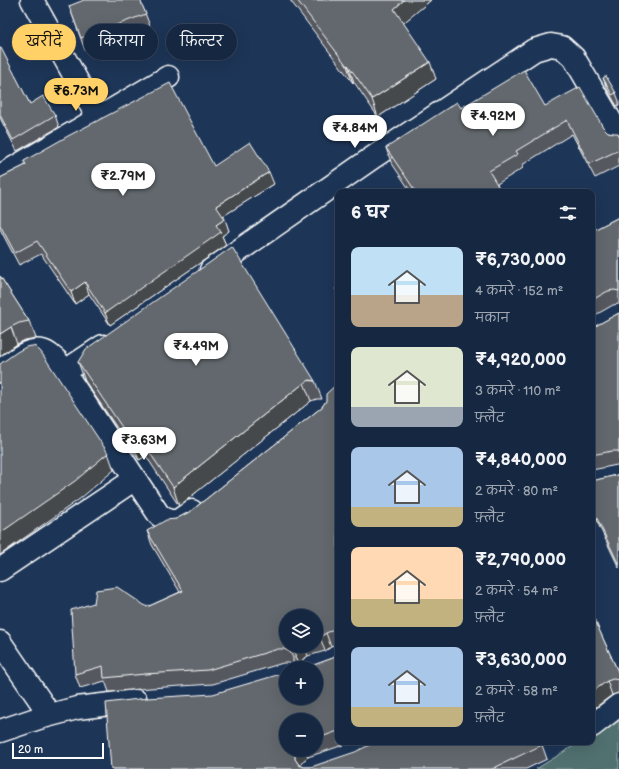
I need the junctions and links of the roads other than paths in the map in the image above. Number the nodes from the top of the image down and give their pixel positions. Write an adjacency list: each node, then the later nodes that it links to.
1 (32, 0): 3 (street)
2 (168, 77): 3 (street)
3 (98, 118): 5 (street)
4 (619, 135): 6 (street)
5 (0, 176)
6 (198, 280)
7 (122, 333): 9 (street)
8 (0, 371): 9 (street)
9 (64, 372): 10 (street)
10 (135, 479): 11 (street); 12 (street)
11 (206, 500)
12 (0, 570)
13 (0, 642): 16 (street)
14 (158, 699): 16 (street)
15 (619, 705): 17 (street)
16 (50, 715): 18 (street)
17 (595, 724)
18 (0, 731)

